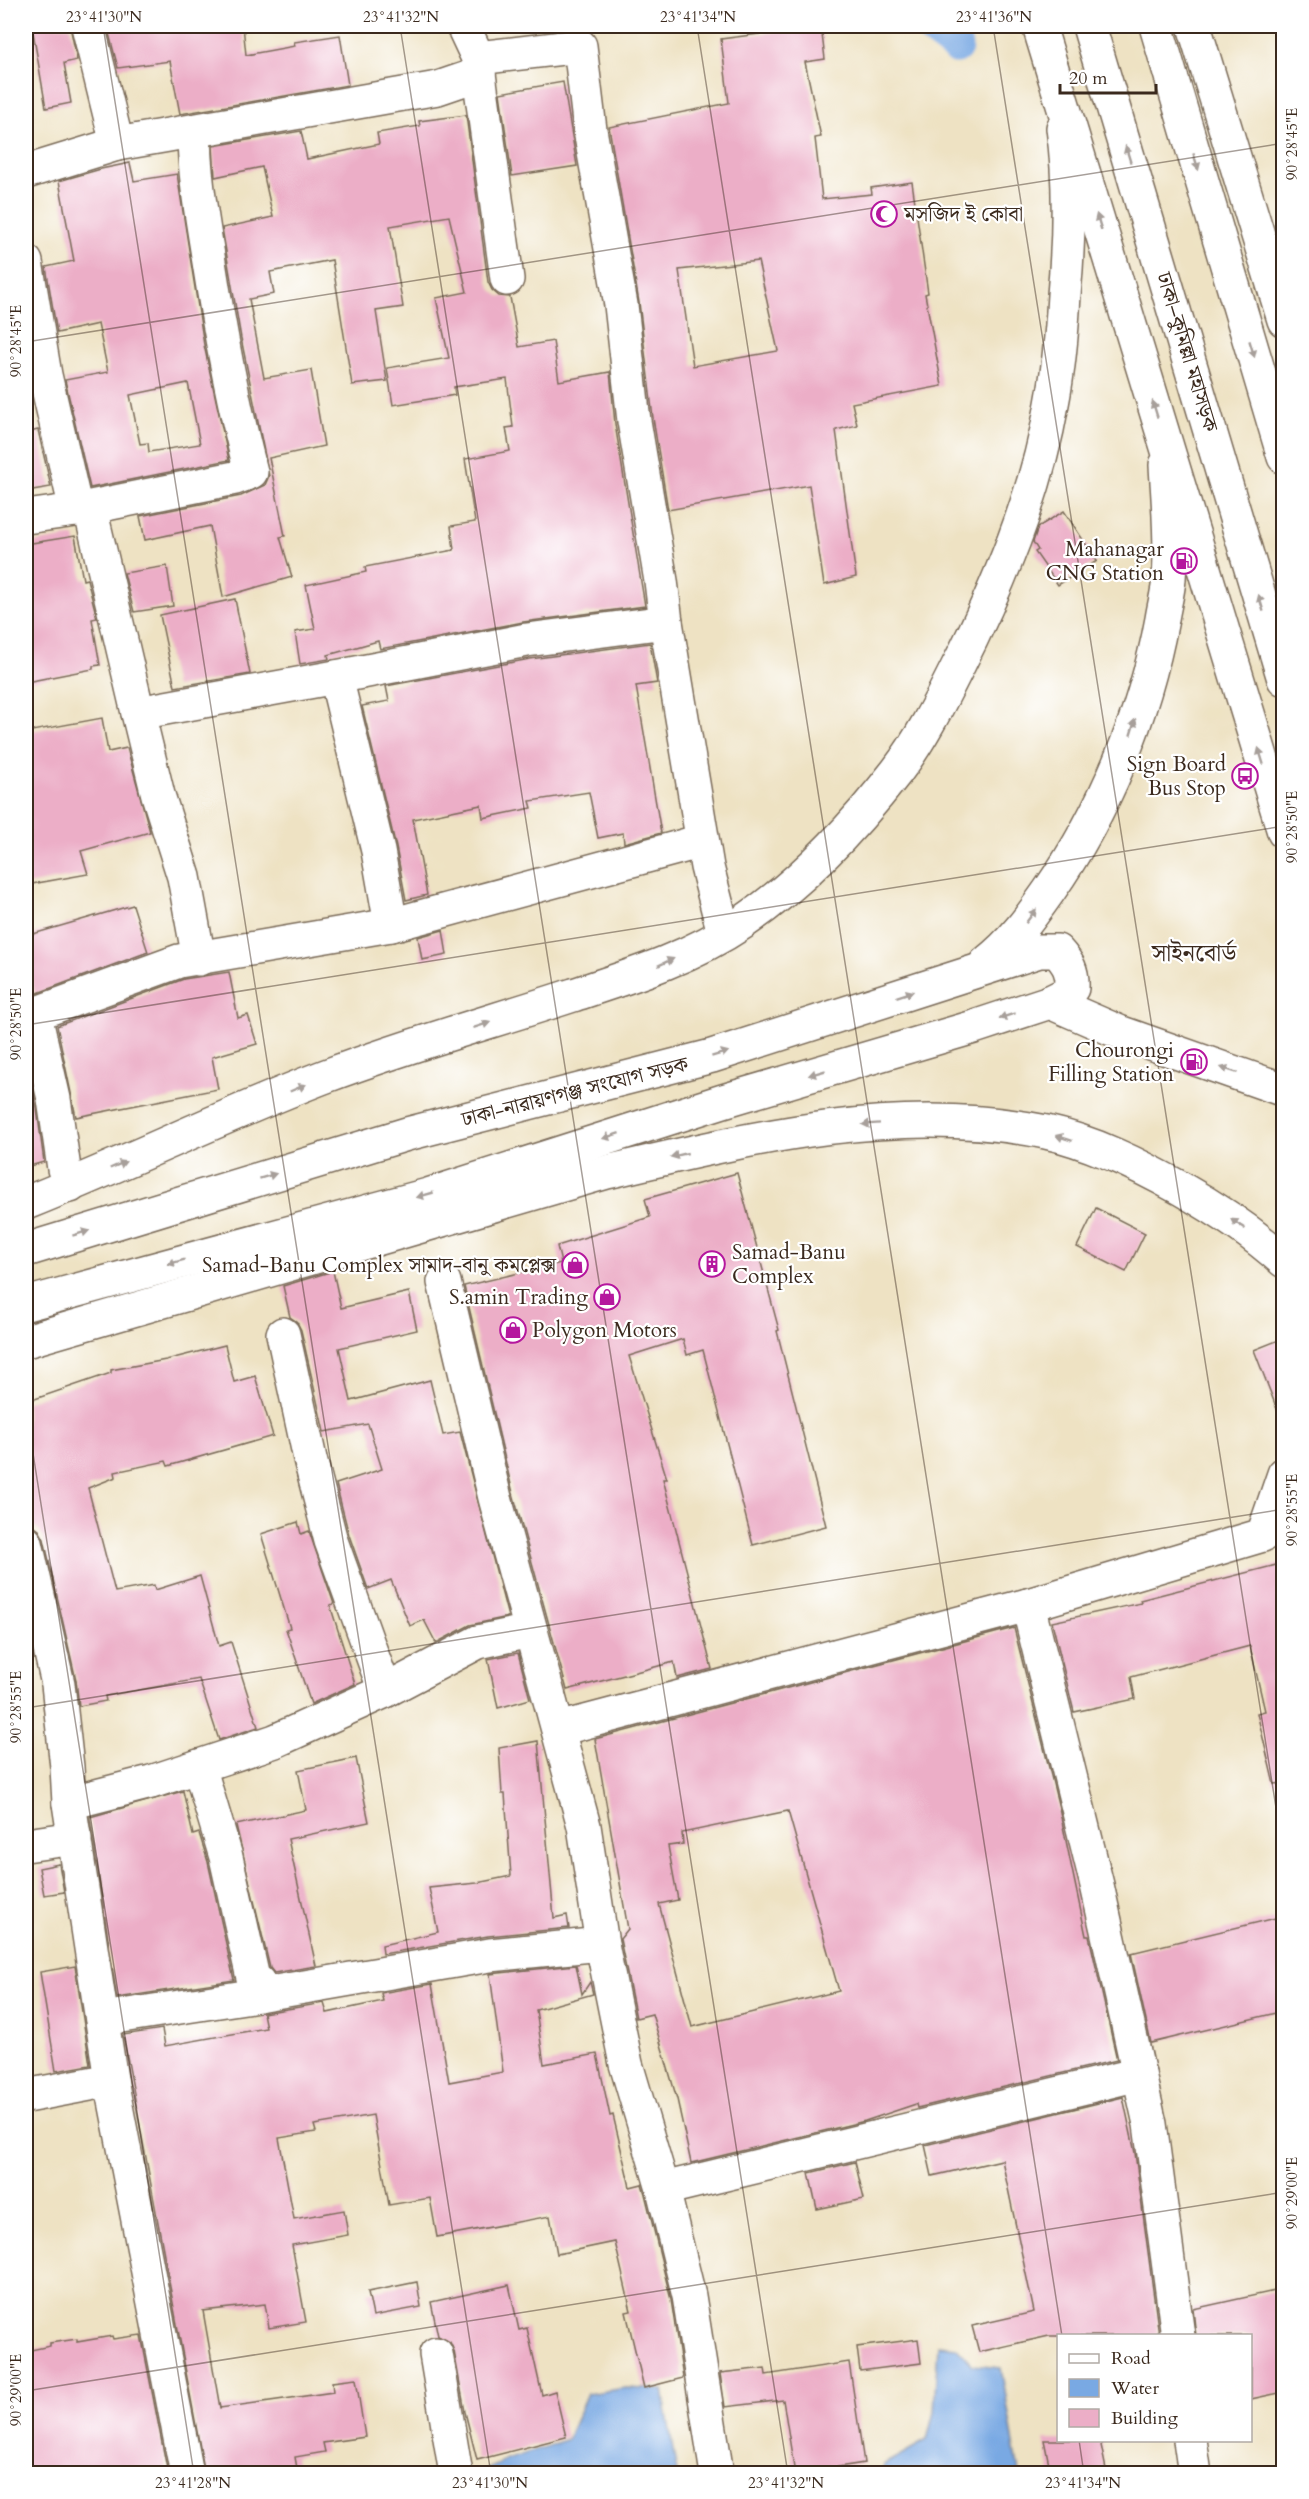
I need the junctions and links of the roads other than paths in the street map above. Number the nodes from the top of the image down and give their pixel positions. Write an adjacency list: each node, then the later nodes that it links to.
1 (88, 26): 10 (main road)
2 (463, 26): 7 (main road)
3 (1039, 26): 8 (main road)
4 (1089, 26): 23 (main road, ঢাকা–কুমিল্লা মহাসড়ক, one-way to 4)
5 (1156, 26): 18 (main road, one-way to 18)
6 (1194, 26): 12 (main road)
7 (478, 66): 9 (main road); 15 (main road); 21 (main road)
8 (1052, 68): 17 (main road, one-way to 8); 28 (main road)
9 (194, 131): 10 (main road); 19 (main road)
10 (117, 144): 11 (main road)
11 (26, 172)
12 (1243, 185): 14 (main road); 16 (main road)
13 (26, 262): 19 (main road)
14 (1284, 274)
15 (507, 279)
16 (1284, 320)
17 (1165, 441): 25 (main road, one-way to 17); 30 (main road, one-way to 17)
18 (1284, 457)
19 (83, 509): 20 (main road); 24 (main road)
20 (26, 518)
21 (666, 622): 22 (main road); 26 (main road)
22 (336, 677): 24 (main road); 27 (main road)
23 (1284, 679)
24 (138, 713): 29 (main road)
25 (1284, 832)
26 (702, 842): 27 (main road); 28 (main road)
27 (391, 925): 29 (main road)
28 (724, 933): 34 (main road, one-way to 28)
29 (199, 959): 32 (main road)
30 (975, 972): 31 (main road, ঢাকা-নারায়ণগঞ্জ সংযোগ সড়ক); 36 (main road, ঢাকা-নারায়ণগঞ্জ সংযোগ সড়ক, one-way to 30)
31 (1050, 1002): 33 (main road, one-way to 31); 39 (main road, one-way to 39)
32 (30, 1016): 34 (main road)
33 (1284, 1090)
34 (70, 1186): 35 (main road)
35 (26, 1203)
36 (26, 1250)
37 (1284, 1261): 41 (main road, one-way to 41)
38 (444, 1282): 45 (main road)
39 (26, 1304)
40 (283, 1334): 46 (main road)
41 (26, 1341)
42 (1284, 1474): 44 (main road)
43 (26, 1543): 49 (main road)
44 (1028, 1605): 47 (main road); 55 (main road)
45 (530, 1631): 46 (main road); 47 (main road)
46 (385, 1691): 48 (main road)
47 (560, 1729): 52 (main road)
48 (199, 1766): 49 (main road); 53 (main road)
49 (69, 1803): 50 (main road)
50 (75, 1838): 51 (main road); 54 (main road)
51 (26, 1845)
52 (602, 1944): 53 (main road); 58 (main road)
53 (258, 1995): 54 (main road)
54 (102, 2019): 56 (main road)
55 (1139, 2074): 58 (main road); 59 (main road)
56 (111, 2080): 57 (main road); 62 (main road)
57 (26, 2096)
58 (663, 2189): 64 (main road)
59 (1178, 2334)
60 (436, 2354): 63 (main road)
61 (1190, 2442): 65 (main road)
62 (187, 2474)
63 (456, 2474)
64 (717, 2474)
65 (1195, 2474)

